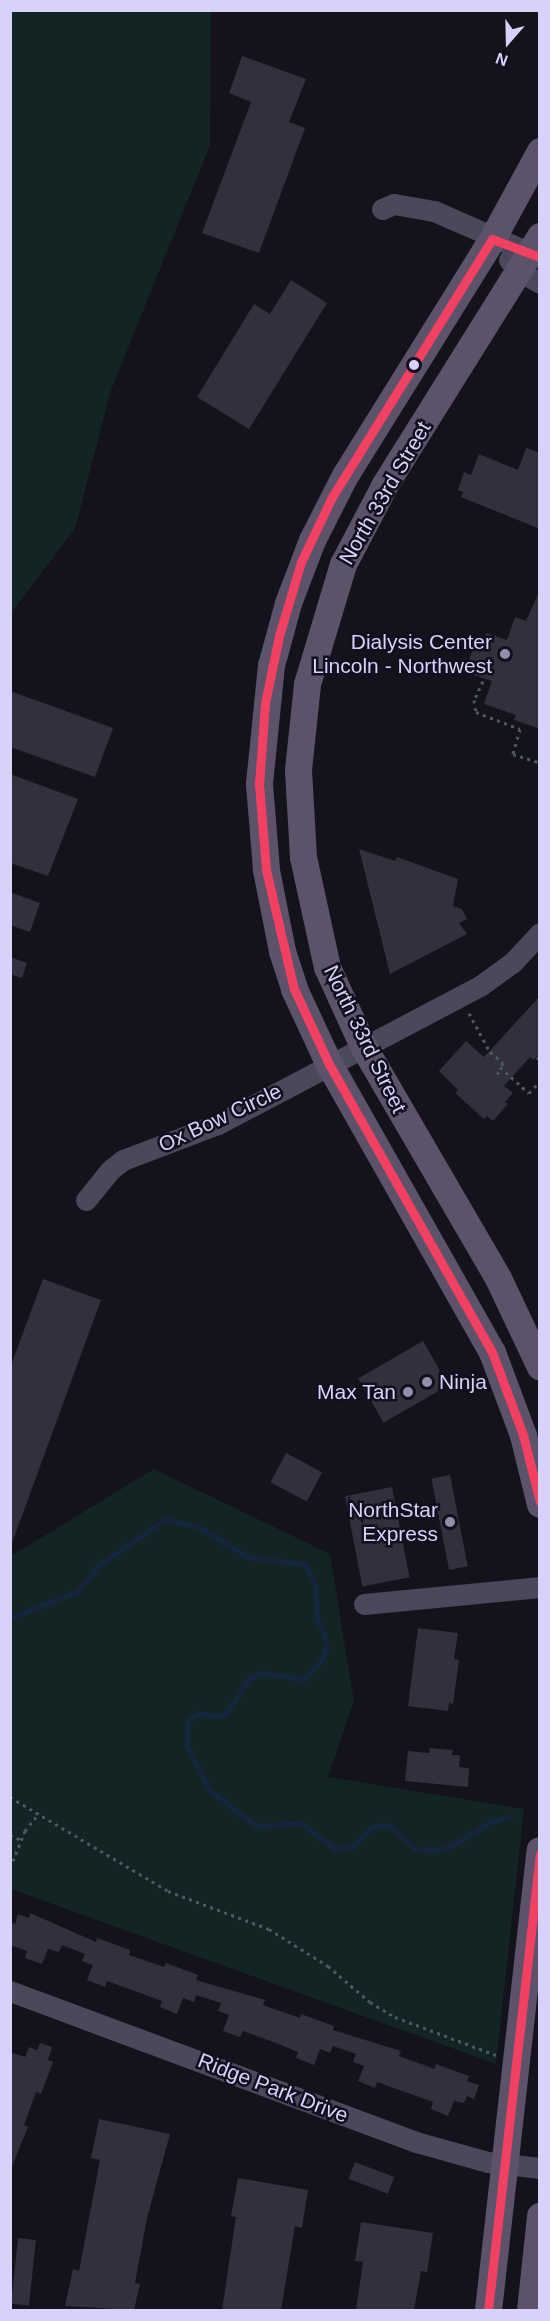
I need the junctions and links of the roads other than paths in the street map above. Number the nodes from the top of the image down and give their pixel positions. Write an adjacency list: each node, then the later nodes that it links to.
1 (540, 151): 3 (main road, North 33rd Street)
2 (382, 209): 3 (street)
3 (492, 239): 4 (street); 7 (main road, North 33rd Street)
4 (533, 260): 6 (main road, North 33rd Street)
5 (540, 933): 6 (street, Ox Bow Circle)
6 (363, 1046): 7 (street, Ox Bow Circle); 9 (main road, North 33rd Street)
7 (329, 1064): 8 (street, Ox Bow Circle); 10 (main road, North 33rd Street)
8 (86, 1200)
9 (540, 1367)
10 (540, 1504)
11 (540, 1587): 12 (street)
12 (364, 1604)
13 (540, 1850): 15 (main road)
14 (10, 1991): 15 (street, Ridge Park Drive)
15 (504, 2164): 16 (street, Ridge Park Drive); 18 (main road)
16 (540, 2168)
17 (540, 2216): 19 (main road)
18 (488, 2310)
19 (530, 2310)

